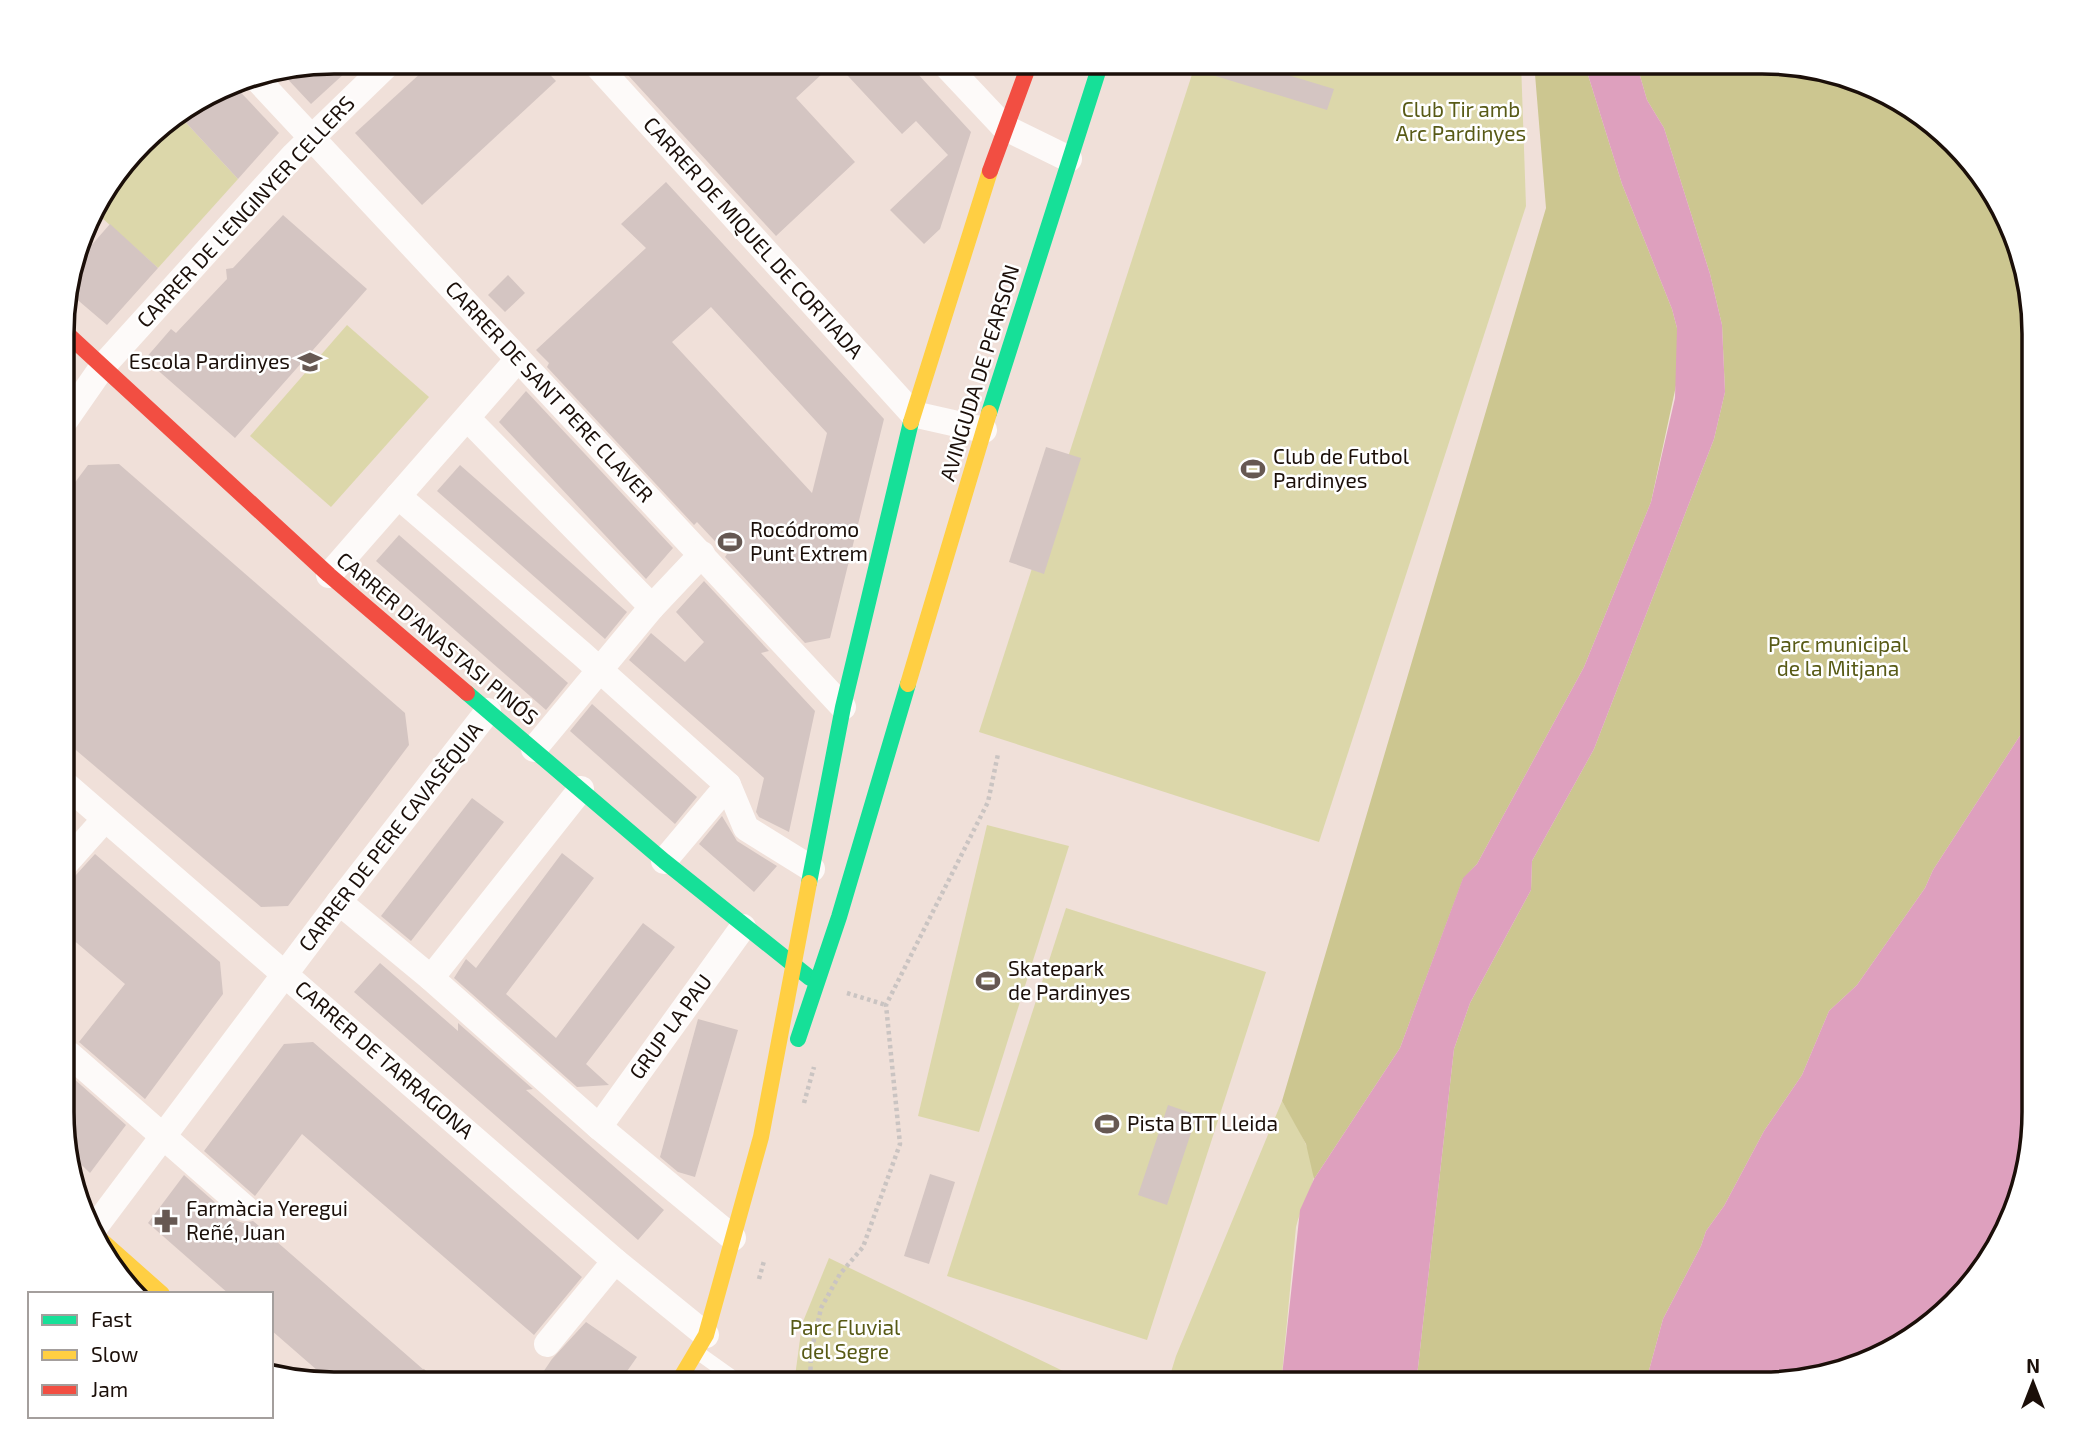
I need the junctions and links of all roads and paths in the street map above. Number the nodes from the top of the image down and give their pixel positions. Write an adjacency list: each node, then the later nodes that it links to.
1 (377, 74): 8 (street, CARRER DE L'ENGINYER CELLERS)
2 (605, 74): 14 (street, CARRER DE MIQUEL DE CORTIADA)
3 (954, 74): 7 (street)
4 (1025, 74): 7 (street)
5 (1097, 74): 9 (street, AVINGUDA DE PEARSON)
6 (261, 84): 8 (street, CARRER DE SANT PERE CLAVER)
7 (1004, 127): 9 (street); 14 (street)
8 (311, 137): 11 (street, CARRER DE SANT PERE CLAVER); 12 (street, CARRER DE L'ENGINYER CELLERS)
9 (1069, 159): 16 (street, AVINGUDA DE PEARSON)
10 (74, 340): 12 (street, CARRER D'ANASTASI PINÓS)
11 (517, 359): 15 (street); 18 (street, CARRER DE SANT PERE CLAVER)
12 (103, 366): 13 (street, CARRER DE L'ENGINYER CELLERS); 19 (street, CARRER D'ANASTASI PINÓS)
13 (74, 408)
14 (913, 414): 16 (street); 24 (street)
15 (468, 419): 17 (street); 20 (street)
16 (984, 430): 22 (street, AVINGUDA DE PEARSON)
17 (398, 496): 19 (street); 21 (street)
18 (702, 554): 20 (street); 24 (street, CARRER DE SANT PERE CLAVER)
19 (329, 575): 25 (street, CARRER D'ANASTASI PINÓS)
20 (652, 607): 21 (street)
21 (601, 671): 27 (street); 30 (street)
22 (905, 697): 23 (street); 29 (street, AVINGUDA DE PEARSON)
23 (883, 705)
24 (854, 710): 36 (street)
25 (488, 711): 27 (street, CARRER D'ANASTASI PINÓS); 37 (street, CARRER DE PERE CAVASÈQUIA)
26 (873, 747): 29 (street)
27 (534, 749): 31 (street, CARRER D'ANASTASI PINÓS)
28 (998, 754): 44 (path)
29 (883, 769): 42 (street, AVINGUDA DE PEARSON)
30 (728, 785): 35 (street); 36 (street)
31 (581, 789): 35 (street, CARRER D'ANASTASI PINÓS); 41 (street)
32 (74, 792): 33 (street, CARRER DE TARRAGONA)
33 (105, 819): 34 (street); 40 (street, CARRER DE TARRAGONA)
34 (74, 854)
35 (664, 861): 38 (street, CARRER D'ANASTASI PINÓS)
36 (812, 869): 39 (street)
37 (338, 902): 40 (street, CARRER DE PERE CAVASÈQUIA); 41 (street)
38 (743, 927): 39 (street, CARRER D'ANASTASI PINÓS); 46 (street, GRUP LA PAU)
39 (793, 967): 42 (street); 48 (street)
40 (285, 974): 47 (street, CARRER DE PERE CAVASÈQUIA); 53 (street, CARRER DE TARRAGONA)
41 (431, 978): 46 (street)
42 (818, 984): 48 (street, AVINGUDA DE PEARSON)
43 (847, 993): 44 (path)
44 (886, 1006): 59 (path)
45 (74, 1059): 47 (street)
46 (599, 1127): 51 (street)
47 (161, 1135): 49 (street); 50 (street, CARRER DE PERE CAVASÈQUIA)
48 (761, 1137): 51 (street)
49 (245, 1208)
50 (98, 1223)
51 (733, 1238): 56 (street)
52 (112, 1249): 54 (street)
53 (615, 1261): 55 (street); 56 (street, CARRER DE TARRAGONA)
54 (160, 1292)
55 (547, 1344)
56 (701, 1344): 57 (street); 58 (lane)
57 (684, 1372)
58 (729, 1372)
59 (810, 1372)

